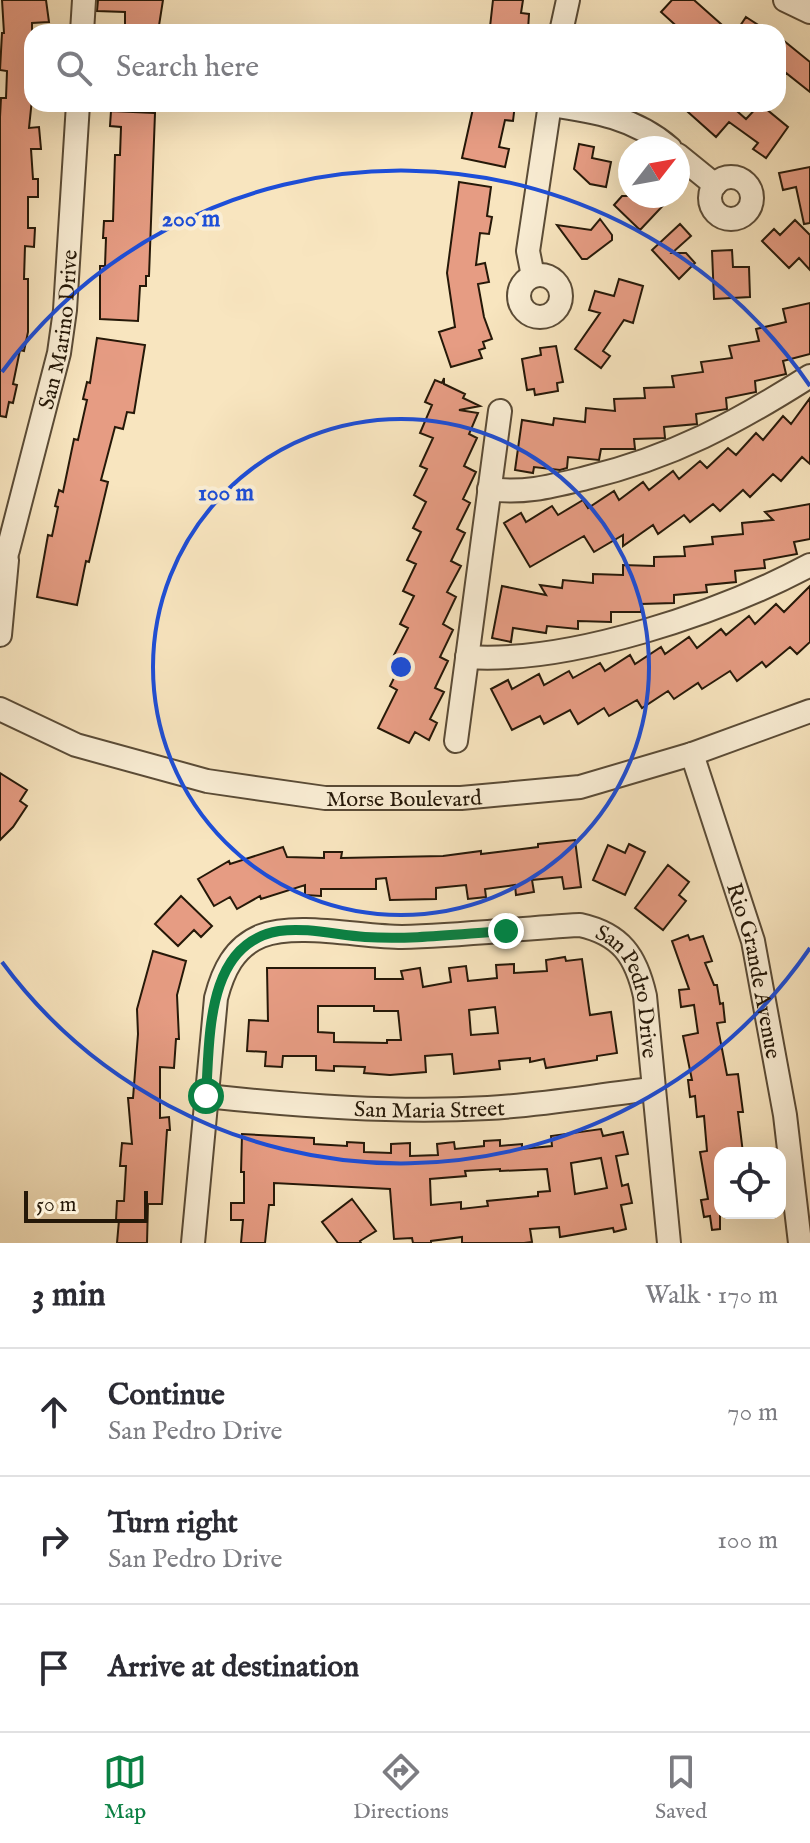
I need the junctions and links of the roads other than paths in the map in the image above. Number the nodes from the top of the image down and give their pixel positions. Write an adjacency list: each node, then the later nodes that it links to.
1 (84, 0): 5 (street)
2 (568, 0): 6 (street)
3 (785, 0): 4 (street)
4 (810, 12)
5 (82, 24)
6 (563, 24)
7 (77, 112): 17 (street, San Marino Drive)
8 (549, 112): 13 (street)
9 (597, 112): 10 (street)
10 (655, 136)
11 (690, 165): 12 (street)
12 (715, 185)
13 (533, 276)
14 (810, 376): 16 (street)
15 (500, 411): 16 (street)
16 (489, 489): 21 (street)
17 (8, 550): 19 (street, San Marino Drive); 20 (street, San Marino Drive)
18 (810, 565): 21 (street)
19 (0, 574)
20 (0, 635)
21 (467, 657): 24 (street)
22 (0, 709): 25 (street, Morse Boulevard)
23 (810, 711): 25 (street, Morse Boulevard)
24 (456, 741)
25 (692, 754): 30 (street, Rio Grande Avenue)
26 (653, 1089): 27 (street, San Maria Street); 27 (street, San Pedro Drive); 29 (street, San Pedro Drive)
27 (206, 1096): 28 (street, San Pedro Drive)
28 (193, 1243)
29 (669, 1243)
30 (800, 1243)

